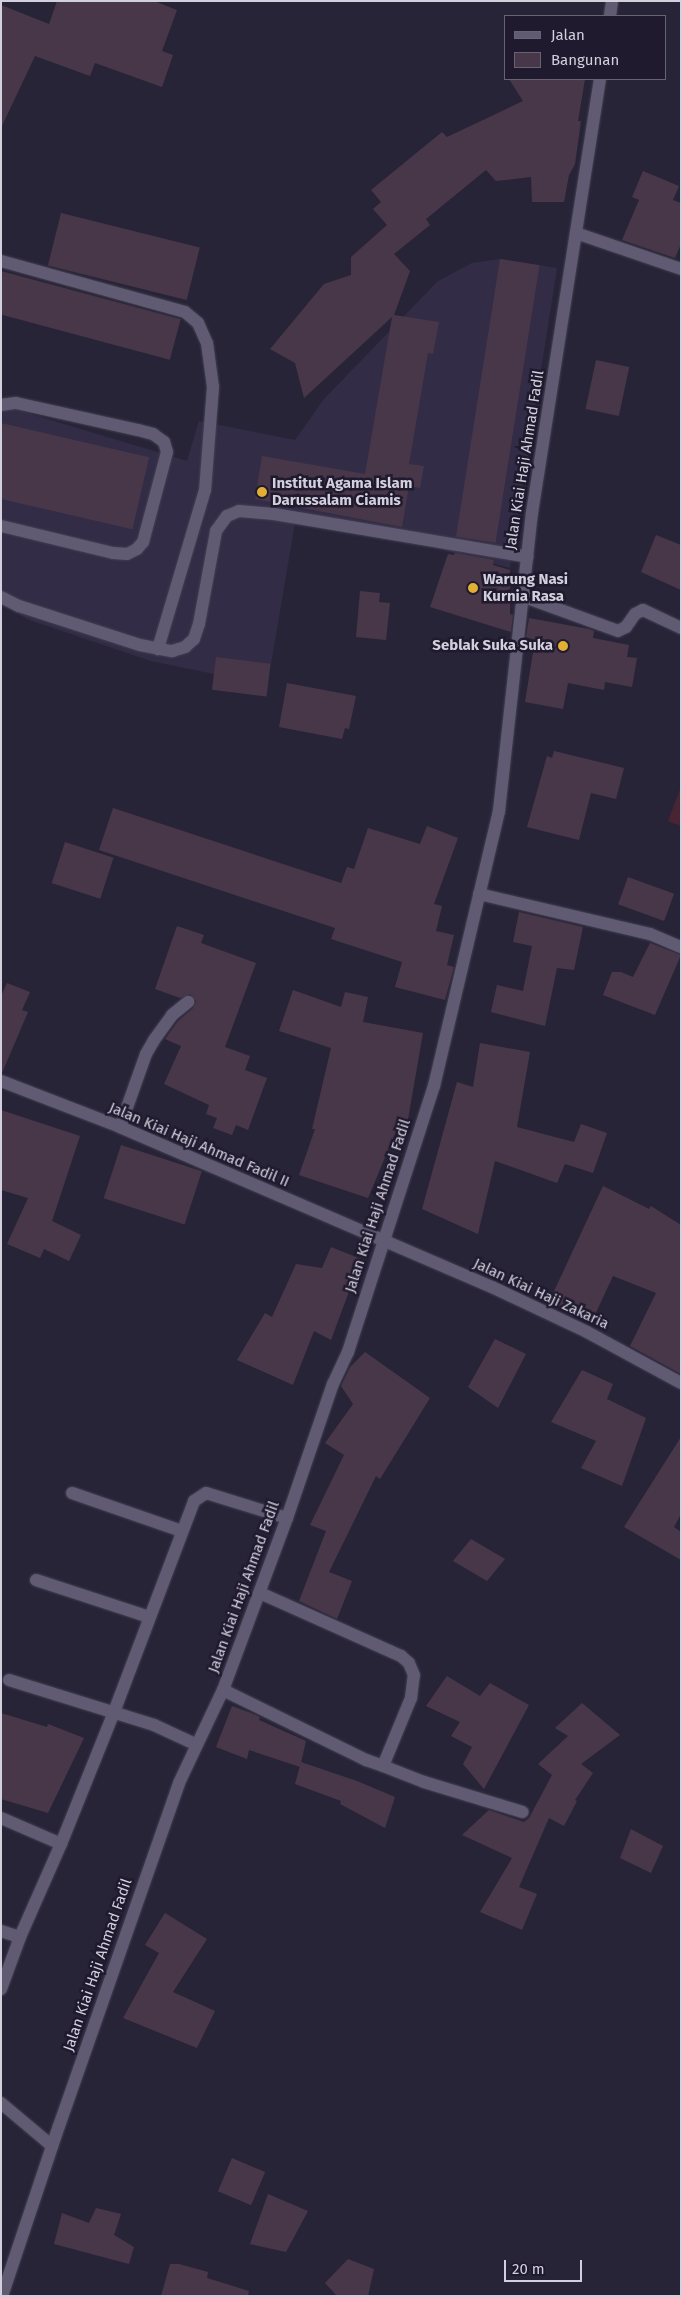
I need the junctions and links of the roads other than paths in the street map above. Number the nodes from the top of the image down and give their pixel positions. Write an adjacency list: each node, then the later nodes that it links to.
1 (612, 1): 2 (street)
2 (610, 15)
3 (600, 80): 4 (street, Jalan Kiai Haji Ahmad Fadil)
4 (576, 233): 6 (street); 9 (street, Jalan Kiai Haji Ahmad Fadil)
5 (1, 261): 13 (street)
6 (681, 269)
7 (1, 405): 8 (street)
8 (1, 526)
9 (527, 557): 10 (street, Jalan Kiai Haji Ahmad Fadil); 13 (street)
10 (522, 596): 12 (street); 14 (street, Jalan Kiai Haji Ahmad Fadil)
11 (1, 597): 13 (street)
12 (681, 628)
13 (158, 649)
14 (479, 894): 15 (street); 19 (street, Jalan Kiai Haji Ahmad Fadil)
15 (681, 947)
16 (188, 1002): 18 (street)
17 (1, 1080): 18 (street, Jalan Kiai Haji Ahmad Fadil II)
18 (120, 1128): 19 (street, Jalan Kiai Haji Ahmad Fadil II)
19 (383, 1242): 20 (street, Jalan Kiai Haji Zakaria); 22 (street, Jalan Kiai Haji Ahmad Fadil)
20 (681, 1383)
21 (72, 1493): 23 (street)
22 (287, 1518): 23 (street); 25 (street, Jalan Kiai Haji Ahmad Fadil)
23 (182, 1531): 26 (street)
24 (36, 1580): 26 (street)
25 (260, 1593): 28 (street, Jalan Kiai Haji Ahmad Fadil); 31 (street)
26 (150, 1617): 29 (street)
27 (9, 1680): 29 (street)
28 (223, 1690): 30 (street, Jalan Kiai Haji Ahmad Fadil); 31 (street)
29 (114, 1712): 30 (street); 34 (street)
30 (197, 1745): 39 (street, Jalan Kiai Haji Ahmad Fadil)
31 (383, 1766): 32 (street)
32 (523, 1812)
33 (1, 1818): 34 (street)
34 (61, 1844): 36 (street)
35 (1, 1931): 36 (street)
36 (20, 1937): 37 (street)
37 (1, 1989)
38 (1, 2103): 39 (street)
39 (52, 2146): 40 (street, Jalan Kiai Haji Ahmad Fadil)
40 (2, 2296)

